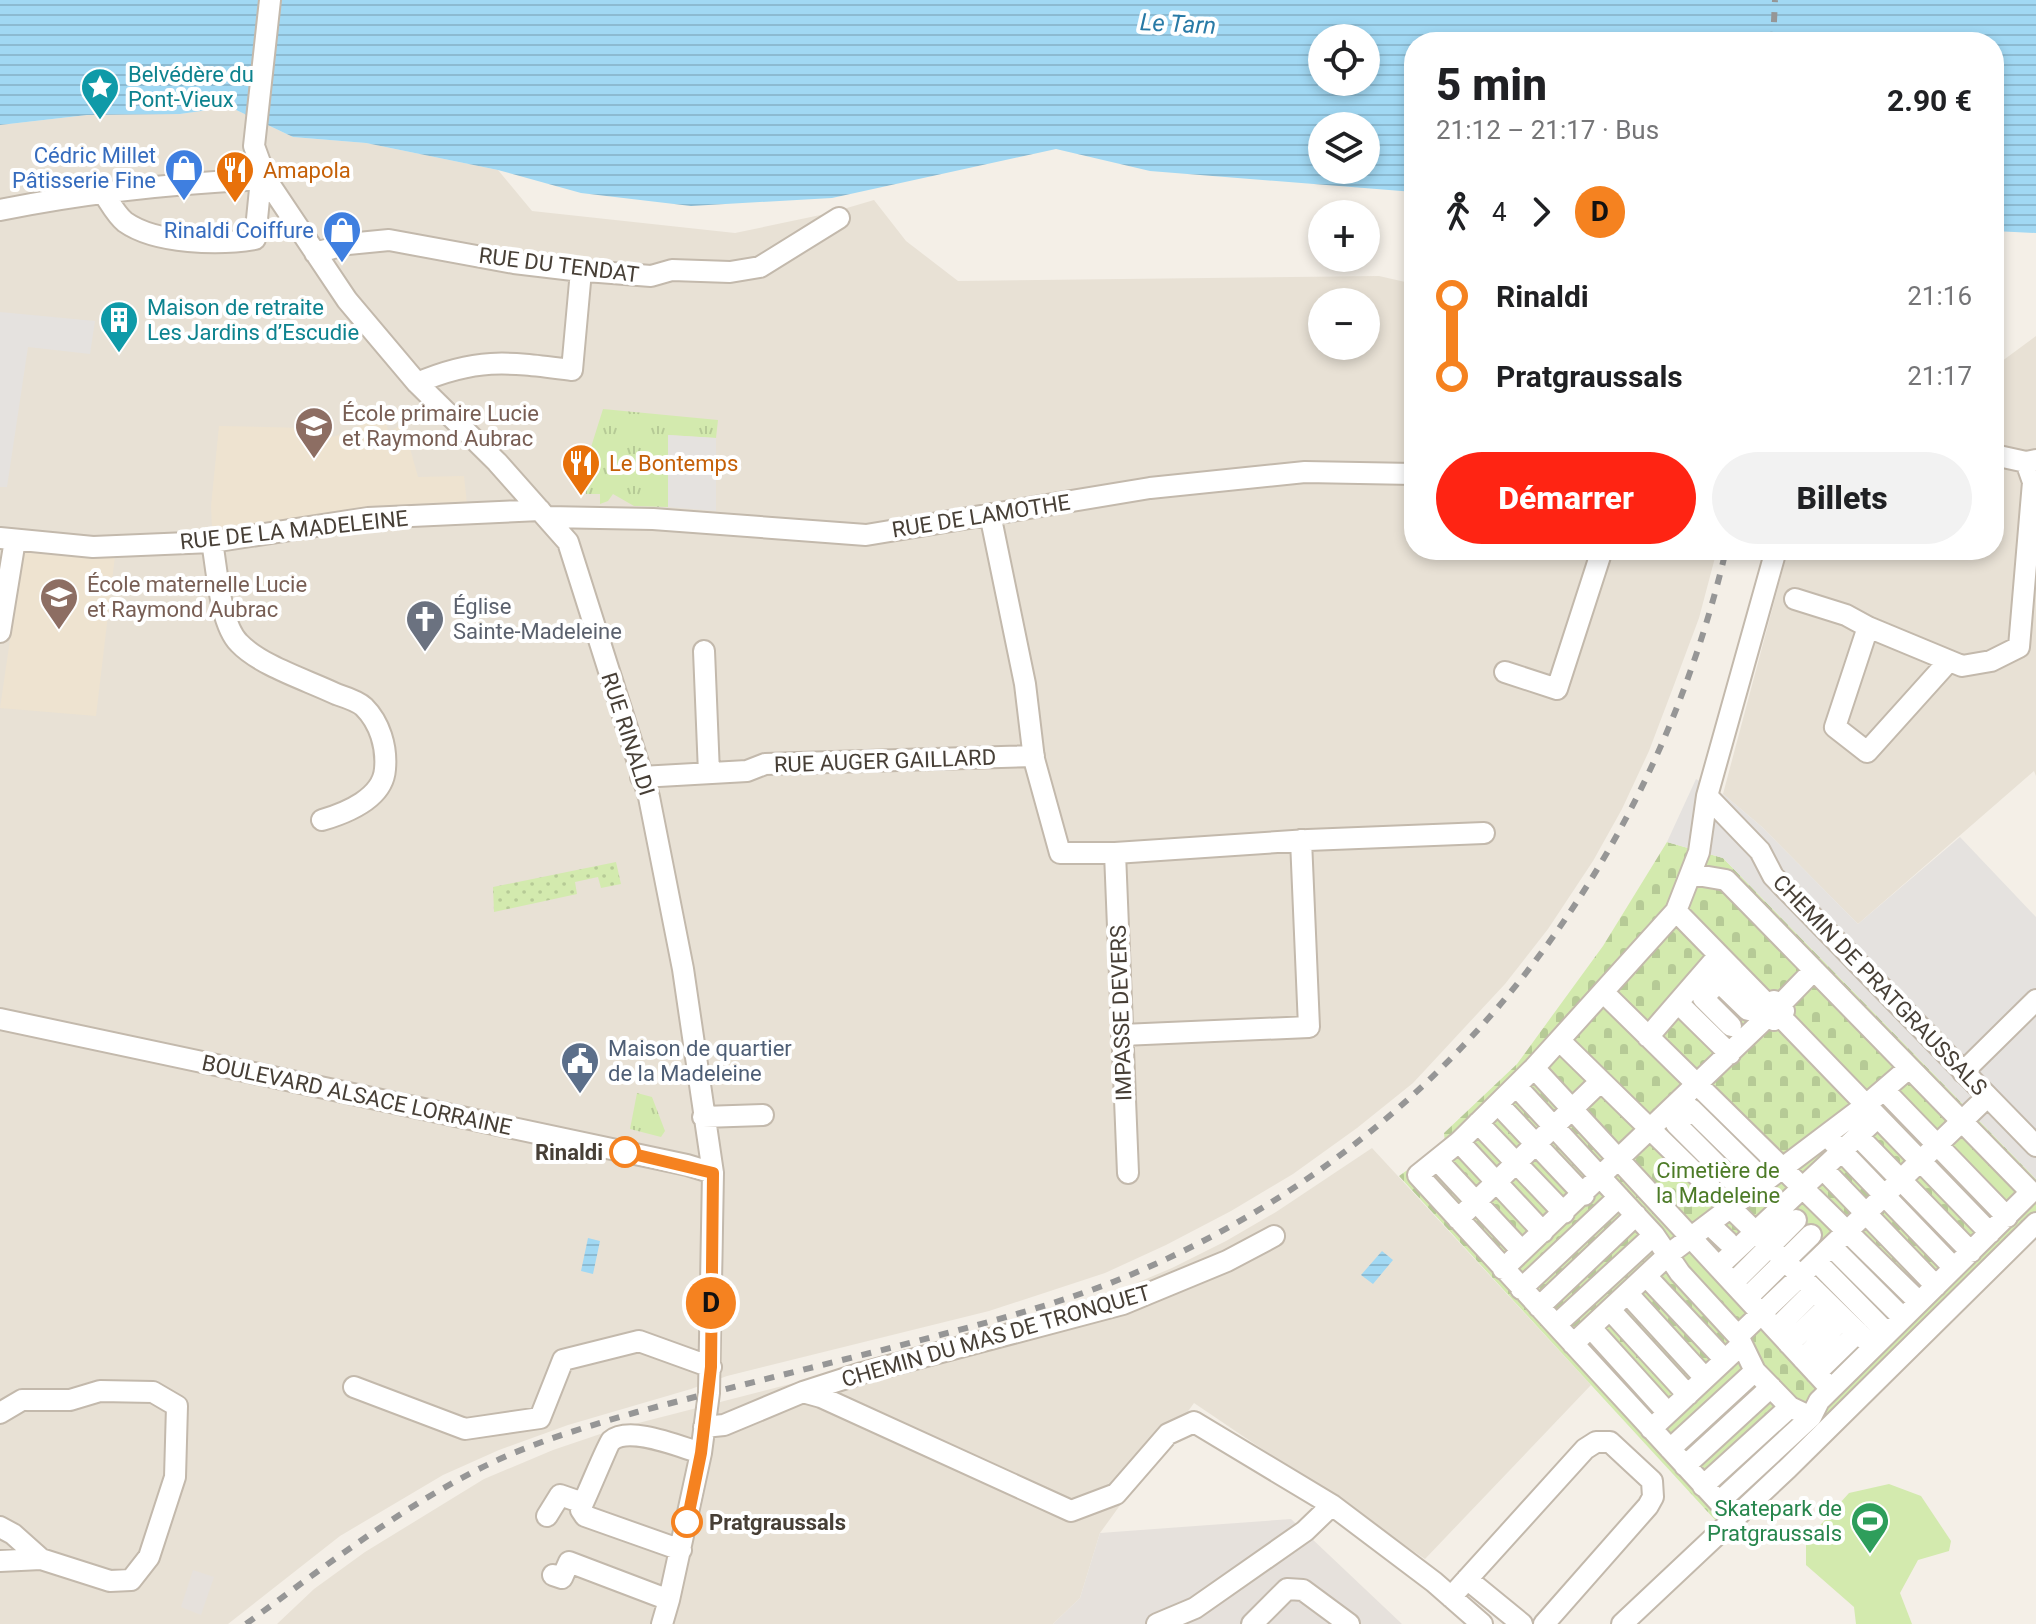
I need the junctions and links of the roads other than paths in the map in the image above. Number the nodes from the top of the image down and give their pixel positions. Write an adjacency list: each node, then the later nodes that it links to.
1 (270, 0): 2 (street, RUE RINALDI)
2 (264, 179): 3 (street); 3 (street); 6 (street, RUE RINALDI)
3 (102, 191): 4 (street)
4 (0, 210)
5 (839, 218): 7 (street, RUE DU TENDAT)
6 (315, 253): 7 (street, RUE DU TENDAT); 8 (street, RUE RINALDI)
7 (581, 271): 8 (street)
8 (417, 383): 12 (street, RUE RINALDI)
9 (2004, 457): 10 (street)
10 (2031, 461): 22 (street)
11 (1404, 474): 13 (street, RUE DE LAMOTHE)
12 (544, 514): 13 (street, RUE DE LAMOTHE); 15 (street, RUE DE LA MADELEINE); 26 (street, RUE RINALDI)
13 (990, 514): 24 (street)
14 (8, 539): 15 (street, RUE DE LA MADELEINE); 20 (street)
15 (212, 542): 28 (street)
16 (1599, 560): 23 (street)
17 (1773, 560): 27 (street)
18 (1795, 599): 19 (street)
19 (1868, 627): 22 (street); 22 (street)
20 (0, 632)
21 (704, 651): 25 (street)
22 (1948, 662)
23 (1505, 672)
24 (1034, 756): 25 (street, RUE AUGER GAILLARD); 31 (street)
25 (709, 773): 26 (street, RUE AUGER GAILLARD)
26 (641, 777): 59 (street, RUE RINALDI)
27 (1707, 796): 32 (street); 48 (street, CHEMIN DE PRATGRAUSSALS)
28 (322, 820)
29 (1484, 833): 30 (street)
30 (1301, 840): 31 (street); 42 (street)
31 (1115, 853): 42 (street, IMPASSE DEVERS)
32 (1691, 874): 33 (street); 35 (street)
33 (1676, 911): 34 (street); 36 (street)
34 (1724, 968): 38 (street); 39 (street); 41 (street)
35 (1814, 970): 39 (street); 47 (street)
36 (1604, 993): 43 (street); 44 (street)
37 (2036, 1000): 48 (street)
38 (1678, 1003): 43 (street); 45 (street)
39 (1769, 1010): 45 (street); 57 (street)
40 (0, 1019): 84 (street, BOULEVARD ALSACE LORRAINE)
41 (1731, 1026)
42 (1122, 1035): 85 (street, IMPASSE DEVERS)
43 (1648, 1037): 50 (street)
44 (1560, 1041): 46 (street); 49 (street)
45 (1730, 1054): 50 (street)
46 (1534, 1068): 51 (street); 56 (street)
47 (1909, 1068): 52 (street); 53 (street)
48 (1963, 1072): 54 (street, CHEMIN DE PRATGRAUSSALS)
49 (1601, 1081): 56 (street); 64 (street)
50 (1698, 1085): 64 (street); 67 (street)
51 (1516, 1086): 55 (street); 63 (street)
52 (1884, 1090): 57 (street); 60 (street)
53 (1936, 1095): 60 (street); 61 (street)
54 (1987, 1097): 61 (street); 72 (street, CHEMIN DE PRATGRAUSSALS)
55 (1498, 1104): 62 (street); 70 (street)
56 (1573, 1109): 63 (street); 76 (street)
57 (1872, 1111): 65 (street); 66 (street); 78 (street)
58 (763, 1115): 59 (street)
59 (703, 1117): 84 (street, RUE RINALDI)
60 (1912, 1119): 71 (street)
61 (1963, 1122): 68 (street); 71 (street)
62 (1478, 1123): 69 (street); 79 (street)
63 (1555, 1127): 70 (street); 87 (street)
64 (1651, 1130): 76 (street); 86 (street)
65 (1827, 1135): 73 (street); 81 (street)
66 (1858, 1136): 73 (street); 88 (street)
67 (1736, 1138): 77 (street); 77 (street); 77 (street); 81 (street)
68 (1981, 1141): 74 (street); 80 (street)
69 (1459, 1142): 75 (street); 90 (street)
70 (1537, 1145): 79 (street); 92 (street)
71 (1938, 1146): 78 (street); 80 (street)
72 (2036, 1146)
73 (1841, 1151): 82 (street); 95 (street)
74 (1997, 1157): 83 (street); 89 (street)
75 (1437, 1160): 96 (street); 102 (street)
76 (1620, 1160): 87 (street); 111 (street)
77 (1713, 1160): 86 (street)
78 (1921, 1162): 88 (street); 108 (street)
79 (1517, 1164): 90 (street); 98 (street)
80 (1957, 1166): 89 (street)
81 (1781, 1169): 91 (street); 97 (street)
82 (1823, 1169): 91 (street); 99 (street)
83 (2011, 1172): 94 (street); 101 (street)
84 (713, 1173): 138 (street, RUE RINALDI)
85 (1128, 1173)
86 (1697, 1175): 97 (street)
87 (1602, 1178): 92 (street); 93 (street)
88 (1902, 1180): 95 (street); 115 (street)
89 (1972, 1181): 94 (street)
90 (1497, 1183): 96 (street); 106 (street)
91 (1802, 1189): 103 (street); 107 (street)
92 (1584, 1195): 98 (street)
93 (1619, 1197): 100 (street); 124 (street)
94 (1987, 1197): 101 (street)
95 (1884, 1198): 99 (street); 120 (street)
96 (1477, 1202): 102 (street); 114 (street)
97 (1730, 1208): 105 (street); 112 (street)
98 (1564, 1213): 106 (street)
99 (1867, 1214): 107 (street); 123 (street)
100 (1636, 1215): 109 (street); 128 (street)
101 (2007, 1217): 108 (street)
102 (1458, 1219): 121 (street)
103 (1797, 1220): 112 (street); 116 (street); 118 (street)
104 (2036, 1223): 174 (street)
105 (1709, 1224): 111 (street); 113 (street)
106 (1543, 1232): 114 (street)
107 (1848, 1232): 116 (street); 127 (street)
108 (1990, 1233): 115 (street)
109 (1654, 1235): 117 (street); 132 (street)
110 (1274, 1236): 144 (street, CHEMIN DU MAS DE TRONQUET)
111 (1691, 1237): 117 (street); 119 (street)
112 (1762, 1239): 118 (street); 119 (street); 125 (street)
113 (1728, 1242)
114 (1522, 1251): 121 (street)
115 (1971, 1252): 120 (street)
116 (1826, 1253): 130 (street); 130 (street); 131 (street)
117 (1669, 1254): 122 (street); 134 (street)
118 (1785, 1261): 125 (street); 130 (street)
119 (1718, 1267): 125 (street)
120 (1954, 1268): 123 (street)
121 (1503, 1269): 124 (street)
122 (1647, 1277): 126 (street); 137 (street)
123 (1936, 1286): 127 (street)
124 (1521, 1289): 128 (street)
125 (1740, 1290): 136 (street)
126 (1628, 1294): 129 (street); 140 (street)
127 (1919, 1302): 131 (street)
128 (1539, 1307): 132 (street)
129 (1610, 1310): 133 (street); 145 (street)
130 (1844, 1315): 131 (street); 136 (street); 136 (street); 136 (street); 143 (street)
131 (1903, 1318)
132 (1556, 1325): 135 (street)
133 (1591, 1328): 135 (street); 148 (street)
134 (1740, 1340): 136 (street); 137 (street); 139 (street)
135 (1573, 1344): 151 (street)
136 (1789, 1344): 143 (street)
137 (1725, 1360): 140 (street)
138 (711, 1367): 141 (street); 150 (street, RUE RINALDI)
139 (1755, 1371): 142 (street); 152 (street)
140 (1705, 1378): 145 (street)
141 (354, 1387)
142 (1771, 1387): 146 (street); 154 (street)
143 (1831, 1389): 149 (street)
144 (803, 1392): 150 (street); 157 (street)
145 (1688, 1395): 148 (street)
146 (1790, 1407): 149 (street); 155 (street)
147 (0, 1413): 161 (street)
148 (1668, 1413): 151 (street)
149 (1811, 1417): 155 (street)
150 (704, 1427): 153 (street, RUE RINALDI)
151 (1651, 1429): 152 (street)
152 (1670, 1449): 154 (street)
153 (701, 1453): 156 (street); 160 (street, RUE RINALDI)
154 (1685, 1466): 155 (street)
155 (1703, 1486)
156 (583, 1503): 158 (street); 160 (street)
157 (1332, 1505): 165 (street); 168 (street)
158 (547, 1516)
159 (0, 1527): 161 (street)
160 (681, 1550): 166 (street, RUE RINALDI)
161 (41, 1559): 162 (street)
162 (0, 1561)
163 (553, 1575): 166 (street)
164 (1467, 1579): 165 (street); 172 (street); 173 (street)
165 (1451, 1597): 171 (street)
166 (669, 1600): 167 (street, RUE RINALDI)
167 (662, 1624)
168 (1157, 1624)
169 (1252, 1624): 170 (street)
170 (1349, 1624)
171 (1482, 1624)
172 (1522, 1624)
173 (1544, 1624)
174 (1622, 1624)

